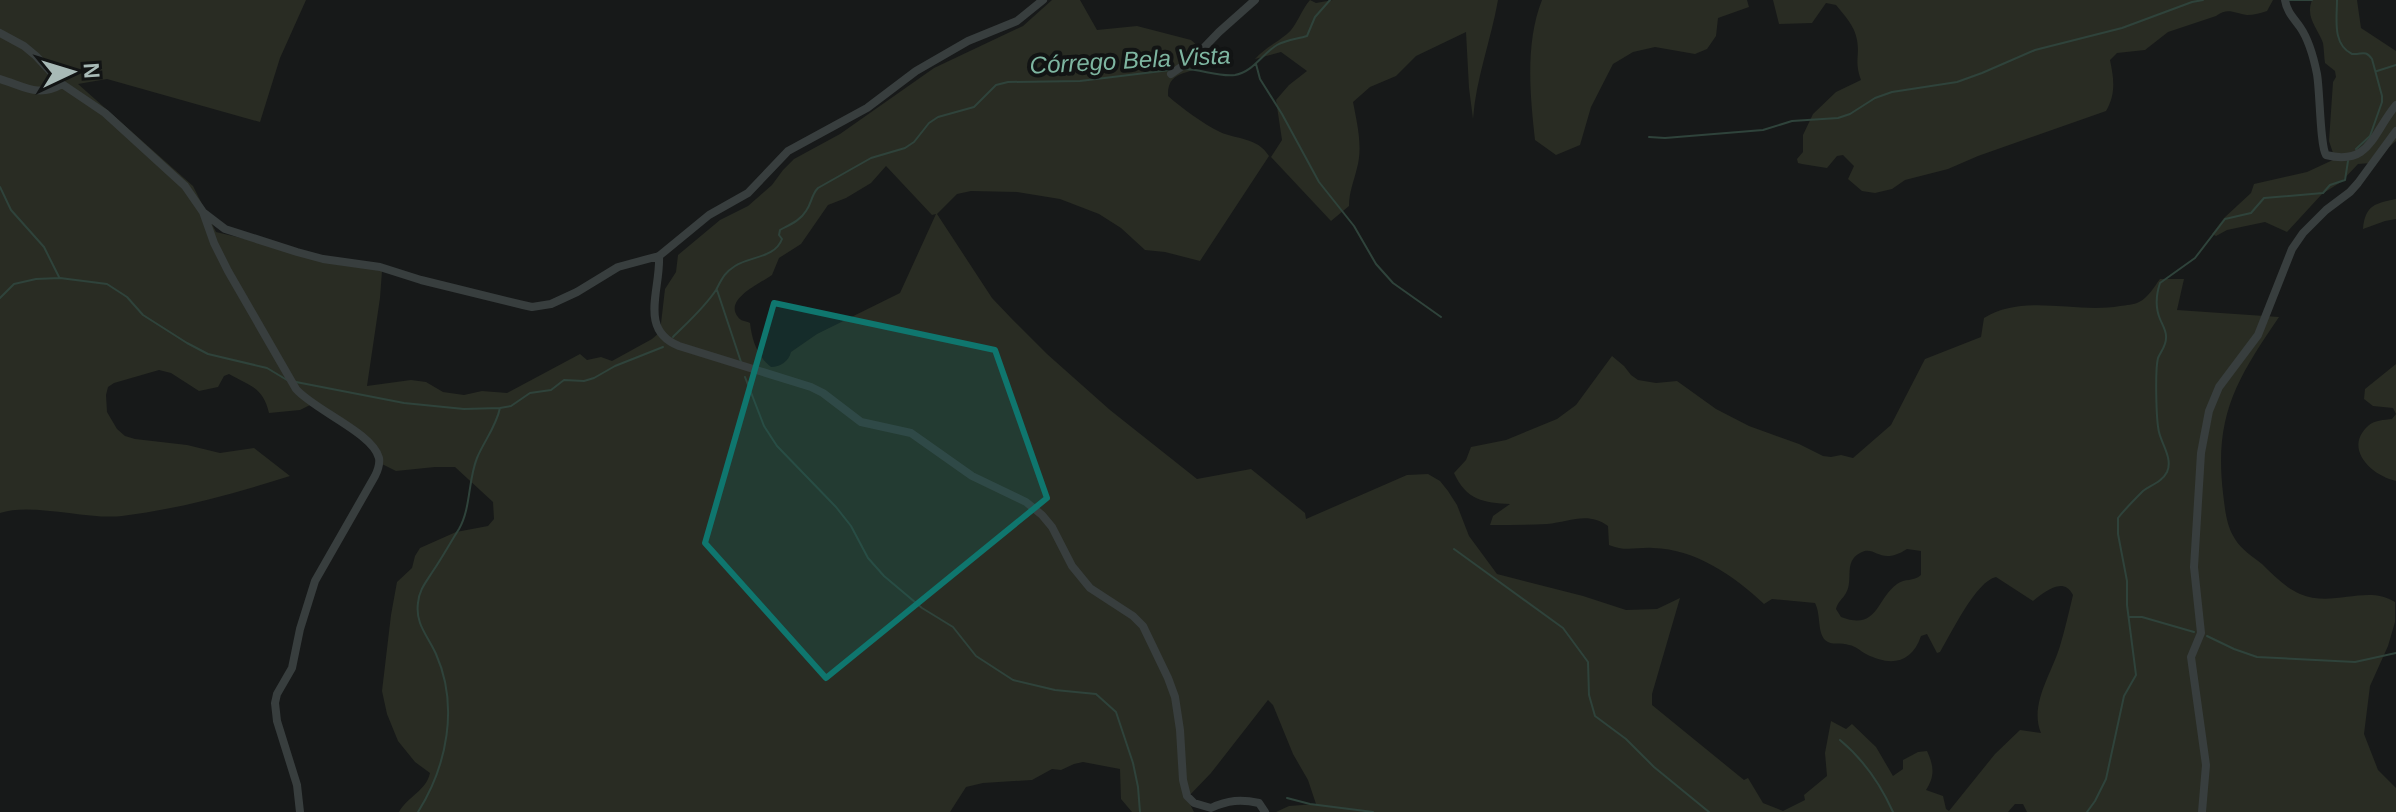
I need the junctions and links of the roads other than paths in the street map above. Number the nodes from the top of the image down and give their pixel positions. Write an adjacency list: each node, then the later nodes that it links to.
1 (1043, 0): 11 (street)
2 (1255, 0): 5 (street)
3 (2285, 0): 8 (street)
4 (0, 33): 7 (street)
5 (1171, 74)
6 (0, 79): 7 (street)
7 (62, 84): 10 (street)
8 (2396, 105)
9 (2396, 131): 14 (street)
10 (203, 212): 11 (street); 12 (street)
11 (659, 256): 13 (street)
12 (300, 812)
13 (1265, 812)
14 (2202, 812)

